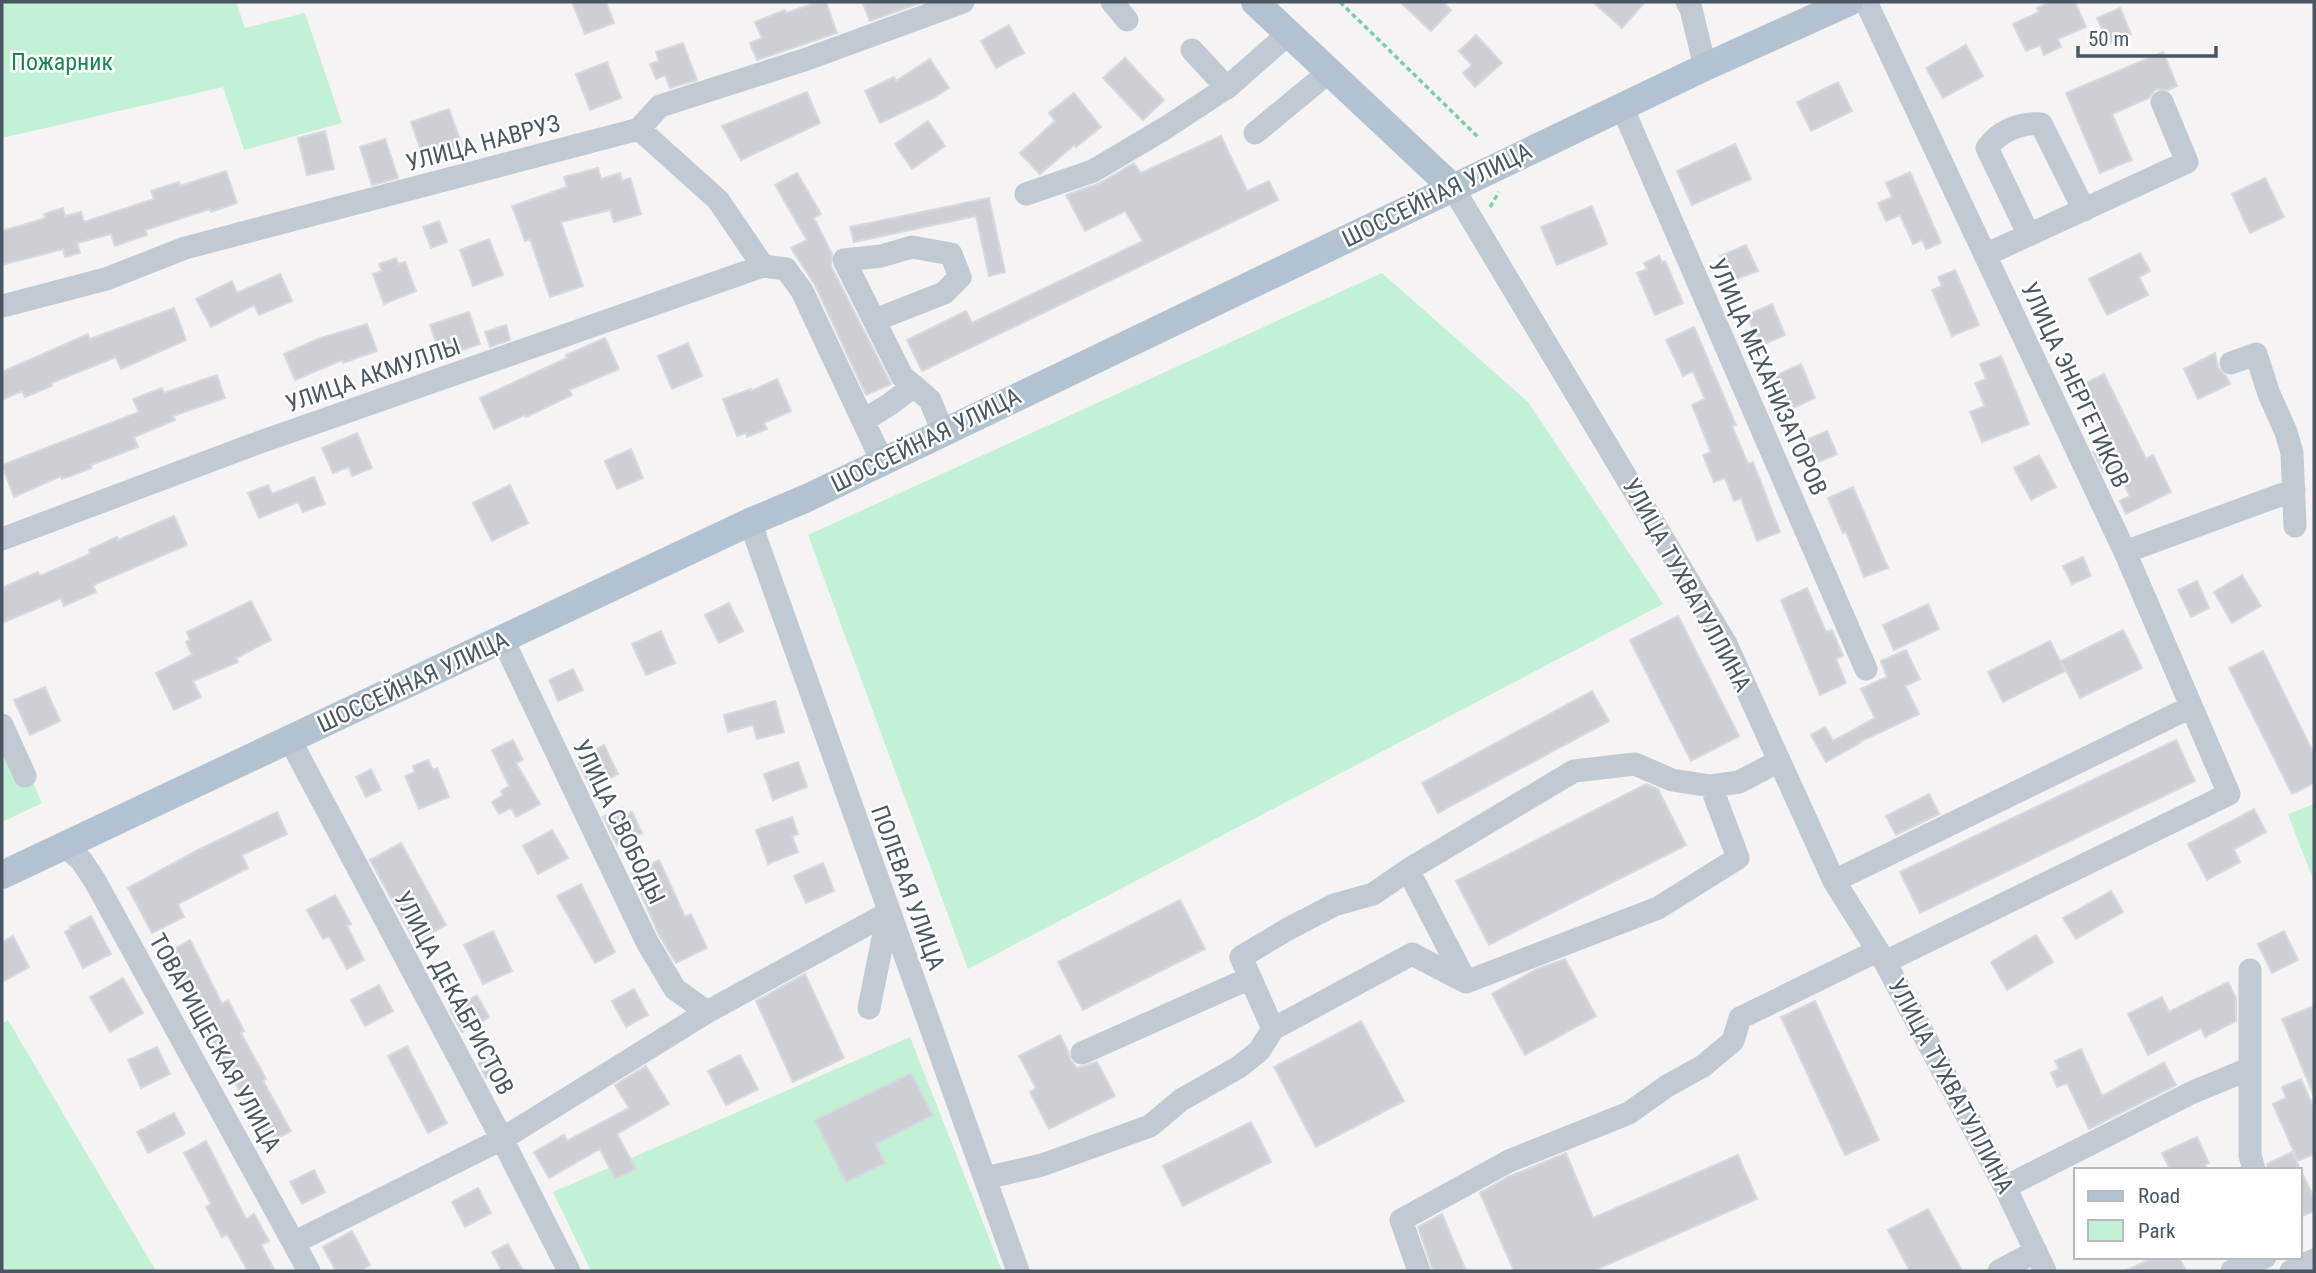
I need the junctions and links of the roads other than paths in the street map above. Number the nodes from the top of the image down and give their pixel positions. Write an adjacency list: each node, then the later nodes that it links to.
1 (963, 2): 15 (street, УЛИЦА НАВРУЗ)
2 (1112, 2): 7 (street)
3 (1255, 2): 8 (main road, УЛИЦА ТУХВАТУЛЛИНА)
4 (1687, 2): 10 (street)
5 (1849, 2): 10 (main road, ШОССЕЙНАЯ УЛИЦА)
6 (1867, 2): 21 (street, УЛИЦА ЭНЕРГЕТИКОВ)
7 (1126, 20)
8 (1288, 34): 11 (main road, УЛИЦА ТУХВАТУЛЛИНА); 12 (street)
9 (1192, 50): 12 (street)
10 (1705, 67): 14 (main road, ШОССЕЙНАЯ УЛИЦА)
11 (1329, 72): 16 (street); 17 (main road, УЛИЦА ТУХВАТУЛЛИНА)
12 (1227, 88): 18 (street)
13 (2162, 102): 19 (street)
14 (1622, 107): 17 (main road, ШОССЕЙНАЯ УЛИЦА); 36 (street, УЛИЦА МЕХАНИЗАТОРОВ)
15 (639, 129): 22 (street); 23 (street, УЛИЦА НАВРУЗ)
16 (1255, 133)
17 (1453, 188): 28 (main road, ШОССЕЙНАЯ УЛИЦА); 40 (street, УЛИЦА ТУХВАТУЛЛИНА)
18 (1026, 194)
19 (2084, 210): 20 (street); 20 (street)
20 (2029, 235): 21 (street)
21 (1985, 255): 34 (street, УЛИЦА ЭНЕРГЕТИКОВ)
22 (763, 266): 27 (street); 33 (street, УЛИЦА АКМУЛЛЫ)
23 (2, 306)
24 (875, 320): 24 (street); 26 (street)
25 (2231, 363): 30 (street)
26 (914, 386): 27 (street); 28 (street)
27 (863, 421): 29 (street)
28 (943, 432): 29 (main road, ШОССЕЙНАЯ УЛИЦА)
29 (882, 461): 31 (main road, ШОССЕЙНАЯ УЛИЦА)
30 (2294, 490): 32 (street); 34 (street)
31 (750, 522): 35 (main road, ШОССЕЙНАЯ УЛИЦА); 47 (street, ПОЛЕВАЯ УЛИЦА)
32 (2295, 526)
33 (2, 539)
34 (2125, 552): 37 (street, УЛИЦА ЭНЕРГЕТИКОВ)
35 (503, 640): 39 (main road, ШОССЕЙНАЯ УЛИЦА); 53 (street, УЛИЦА СВОБОДЫ)
36 (1866, 669)
37 (2191, 707): 46 (street); 48 (street, УЛИЦА ЭНЕРГЕТИКОВ)
38 (2, 725): 41 (street)
39 (290, 740): 43 (main road, ШОССЕЙНАЯ УЛИЦА); 57 (street, УЛИЦА ДЕКАБРИСТОВ)
40 (1779, 761): 42 (street); 46 (street, УЛИЦА ТУХВАТУЛЛИНА)
41 (24, 776)
42 (1711, 786): 44 (street); 51 (street)
43 (65, 846): 45 (main road, ШОССЕЙНАЯ УЛИЦА); 61 (street, ТОВАРИЩЕСКАЯ УЛИЦА)
44 (1408, 870): 50 (street); 51 (street)
45 (2, 875)
46 (1834, 881): 48 (street, УЛИЦА ТУХВАТУЛЛИНА)
47 (888, 913): 52 (street); 53 (street); 59 (street, ПОЛЕВАЯ УЛИЦА)
48 (1881, 956): 60 (street, УЛИЦА ТУХВАТУЛЛИНА); 68 (street)
49 (2250, 970): 56 (street)
50 (1250, 978): 54 (street); 55 (street)
51 (1466, 982): 54 (street)
52 (869, 1008)
53 (707, 1012): 57 (street)
54 (1273, 1029): 59 (street)
55 (1082, 1053)
56 (2249, 1069): 58 (street); 60 (street)
57 (502, 1139): 61 (street); 66 (street, УЛИЦА ДЕКАБРИСТОВ)
58 (2253, 1168)
59 (985, 1178): 67 (street, ПОЛЕВАЯ УЛИЦА)
60 (2005, 1187): 64 (street, УЛИЦА ТУХВАТУЛЛИНА)
61 (295, 1242): 65 (street, ТОВАРИЩЕСКАЯ УЛИЦА)
62 (2260, 1259): 70 (street)
63 (2314, 1260): 71 (street)
64 (2041, 1261): 69 (street)
65 (309, 1271)
66 (569, 1271)
67 (1018, 1271)
68 (1419, 1271)
69 (1999, 1271)
70 (2232, 1271)
71 (2291, 1271)

